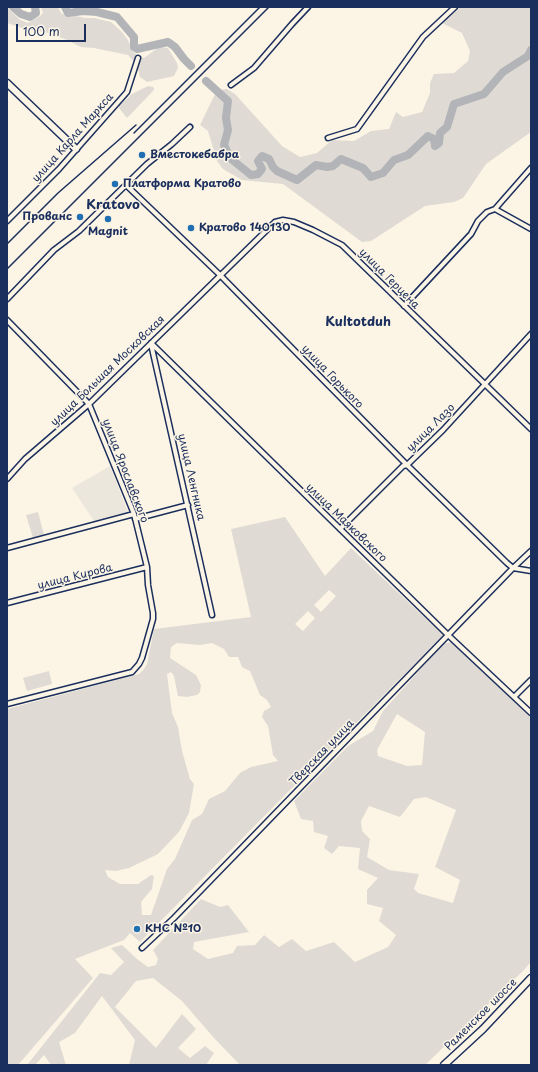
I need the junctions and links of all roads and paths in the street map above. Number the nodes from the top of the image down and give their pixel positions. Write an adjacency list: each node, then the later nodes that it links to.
1 (308, 7): 5 (street)
2 (456, 7): 7 (street)
3 (138, 58): 8 (street, улица Карла Маркса)
4 (7, 83): 8 (main road)
5 (231, 85)
6 (190, 127): 10 (street)
7 (328, 138)
8 (76, 149): 12 (street, улица Карла Маркса)
9 (531, 168): 11 (street)
10 (126, 185): 14 (street, улица Горького); 15 (street)
11 (495, 209): 13 (street); 16 (street)
12 (7, 221)
13 (531, 229)
14 (220, 275): 16 (street, улица Герцена); 19 (street, улица Большая Московская); 23 (street, улица Горького)
15 (7, 299)
16 (404, 306): 20 (street, улица Герцена)
17 (7, 320): 21 (street, улица Ярославского)
18 (531, 334): 20 (street, улица Лазо)
19 (151, 343): 21 (street, улица Большая Московская); 25 (street, улица Ленгника); 28 (street, улица Маяковского)
20 (484, 385): 22 (street, улица Герцена); 23 (street, улица Лазо)
21 (89, 404): 24 (street, улица Большая Московская); 26 (street, улица Ярославского)
22 (531, 430)
23 (406, 465): 28 (street, улица Лазо); 32 (street, улица Горького)
24 (7, 479)
25 (188, 505): 27 (street); 35 (street, улица Ленгника)
26 (134, 514): 27 (street, улица Ярославского); 29 (street)
27 (135, 519): 31 (street, улица Ярославского)
28 (340, 529): 36 (street, улица Маяковского)
29 (7, 548)
30 (531, 551): 32 (street, Тверская улица)
31 (147, 567): 34 (street, улица Кирова); 39 (street, улица Ярославского)
32 (513, 568): 33 (street); 36 (street, Тверская улица)
33 (531, 571)
34 (7, 603)
35 (212, 615)
36 (448, 635): 38 (street, улица Маяковского); 41 (street, Тверская улица)
37 (531, 680): 38 (street)
38 (514, 697): 40 (street, улица Маяковского)
39 (7, 704)
40 (531, 713)
41 (142, 948)
42 (531, 978): 43 (main road, Раменское шоссе)
43 (444, 1065)

